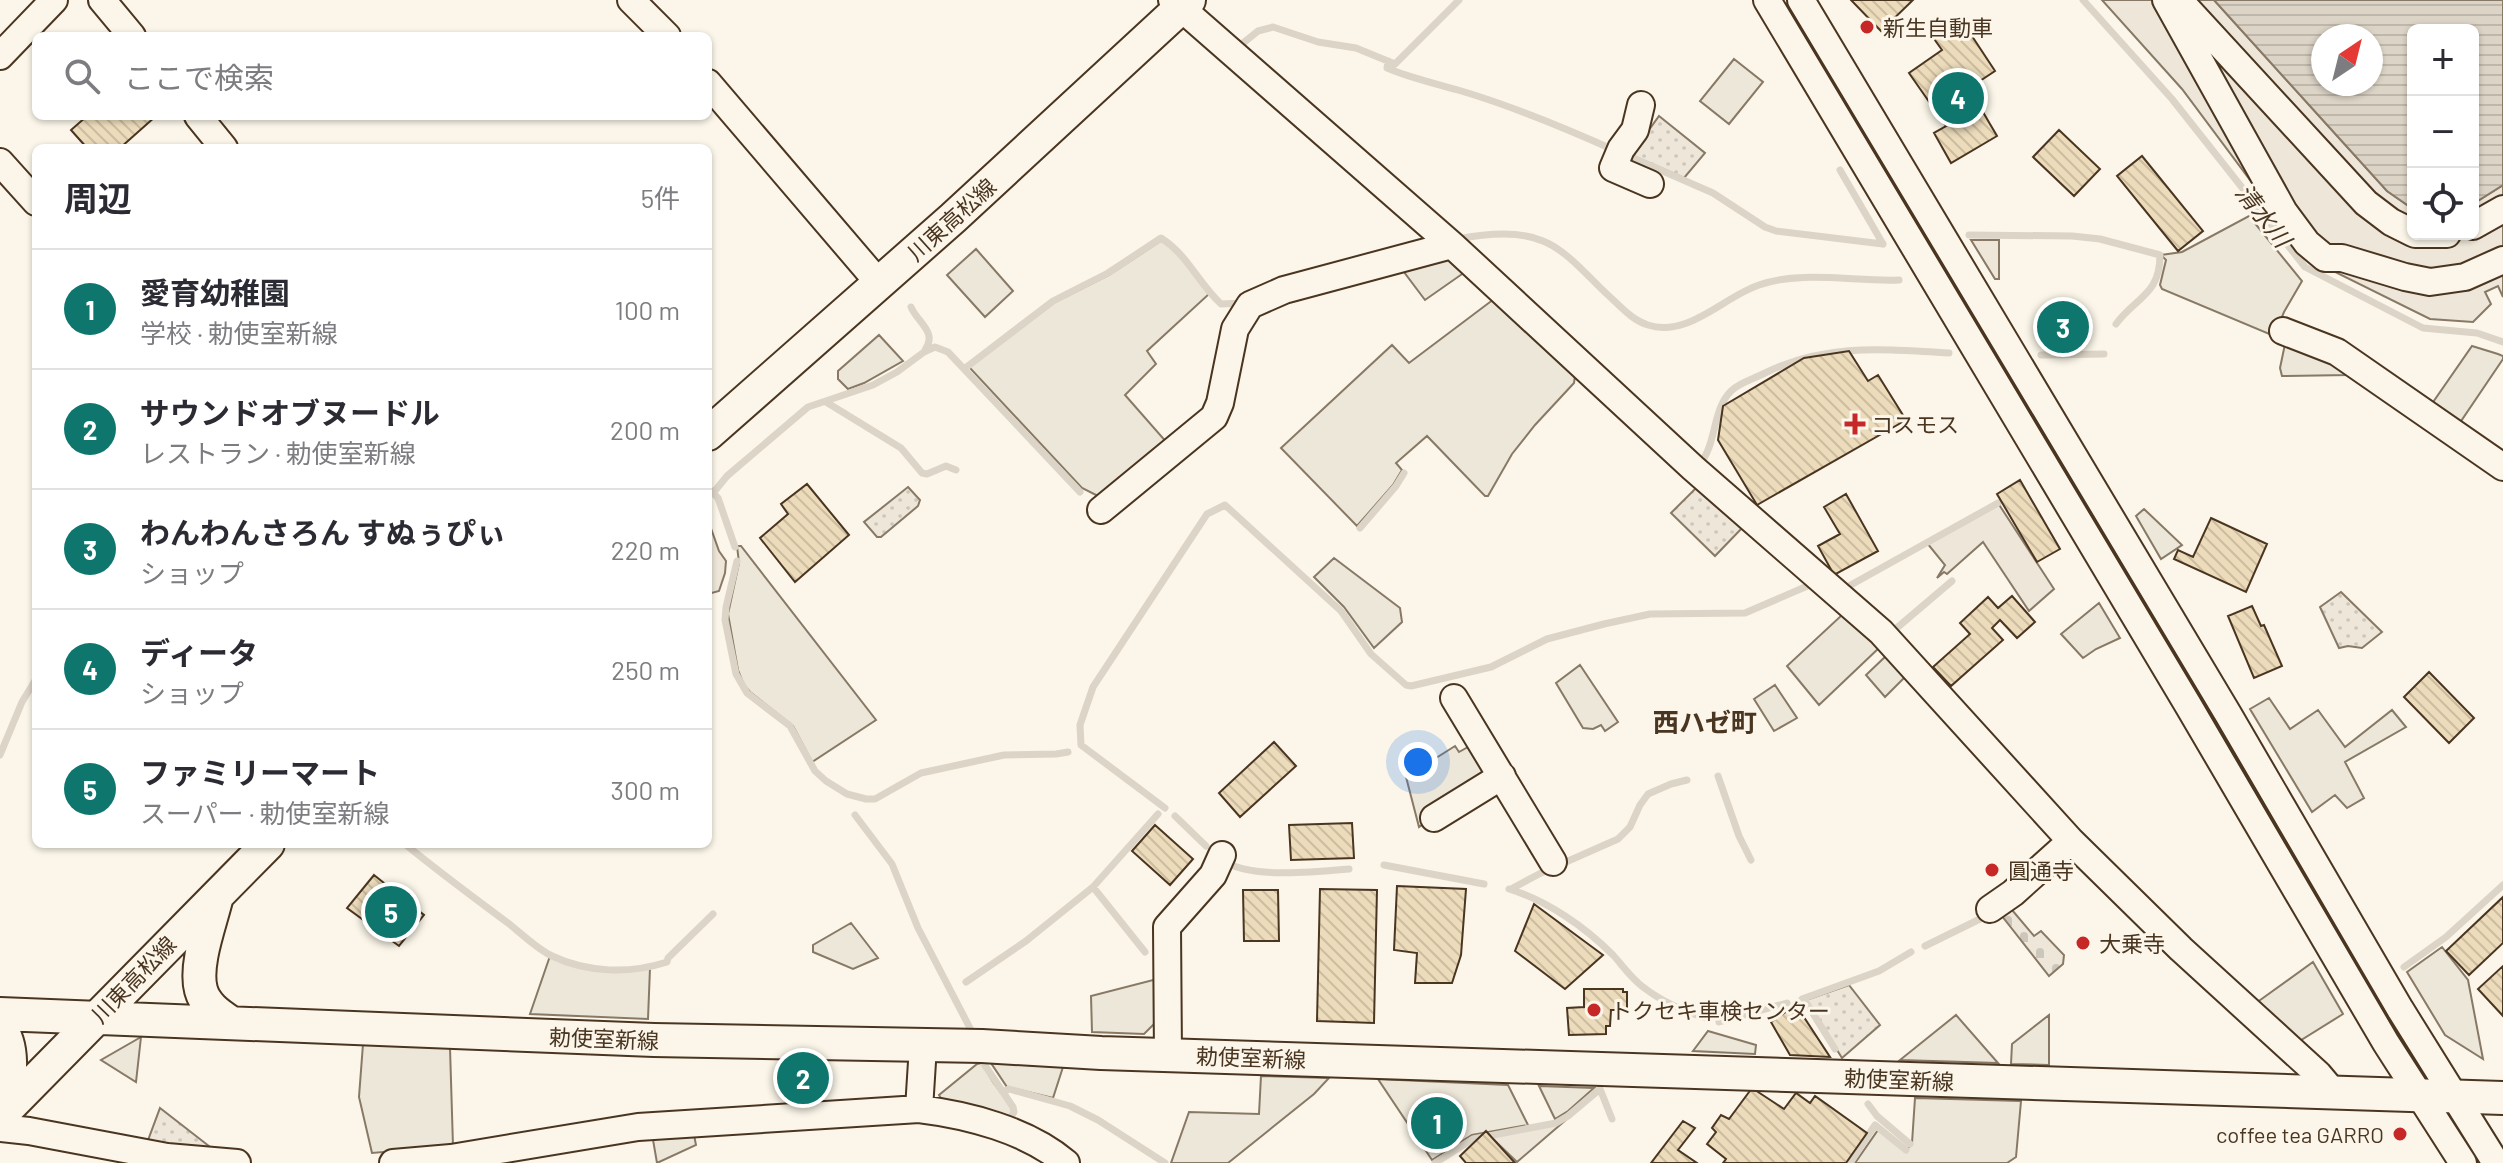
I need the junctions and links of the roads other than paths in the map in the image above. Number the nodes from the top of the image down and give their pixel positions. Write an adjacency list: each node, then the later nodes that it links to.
1 (54, 0): 9 (street)
2 (631, 0): 8 (street)
3 (1767, 0): 43 (street)
4 (1801, 0): 44 (street)
5 (2166, 0): 21 (street)
6 (2179, 0): 19 (street)
7 (1181, 3): 20 (street); 22 (main road, 川東高松線)
8 (663, 32)
9 (0, 56)
10 (712, 88): 22 (street)
11 (1641, 105): 15 (street)
12 (201, 120): 13 (street)
13 (221, 144)
14 (0, 162): 16 (street)
15 (1650, 184)
16 (32, 198)
17 (2503, 209): 18 (street)
18 (2479, 223)
19 (2407, 230)
20 (1452, 245): 26 (street); 30 (street)
21 (2503, 260)
22 (879, 283): 24 (main road, 川東高松線)
23 (2283, 331): 25 (street)
24 (712, 430)
25 (2503, 467)
26 (1101, 510)
27 (1454, 698): 28 (street)
28 (1502, 776): 29 (street); 33 (street)
29 (1452, 816)
30 (2071, 841): 35 (street); 42 (street)
31 (264, 848): 34 (main road, 川東高松線)
32 (1222, 855): 41 (street)
33 (1553, 862)
34 (218, 894): 37 (main road, 川東高松線); 38 (main road)
35 (1990, 909)
36 (0, 1014): 37 (main road, 勅使室新線)
37 (95, 1018): 38 (main road, 勅使室新線); 47 (main road, 川東高松線)
38 (230, 1022): 40 (main road, 勅使室新線)
39 (0, 1028): 47 (main road)
40 (923, 1046): 41 (main road, 勅使室新線); 46 (street)
41 (1168, 1055): 42 (main road, 勅使室新線)
42 (2334, 1093): 43 (main road, 勅使室新線)
43 (2421, 1095): 44 (main road, 勅使室新線); 51 (street)
44 (2456, 1096): 45 (main road, 勅使室新線); 52 (street)
45 (2503, 1098)
46 (919, 1109): 49 (street); 50 (street)
47 (2, 1118): 48 (street)
48 (237, 1163)
49 (393, 1163)
50 (1066, 1163)
51 (2463, 1163)
52 (2496, 1163)

